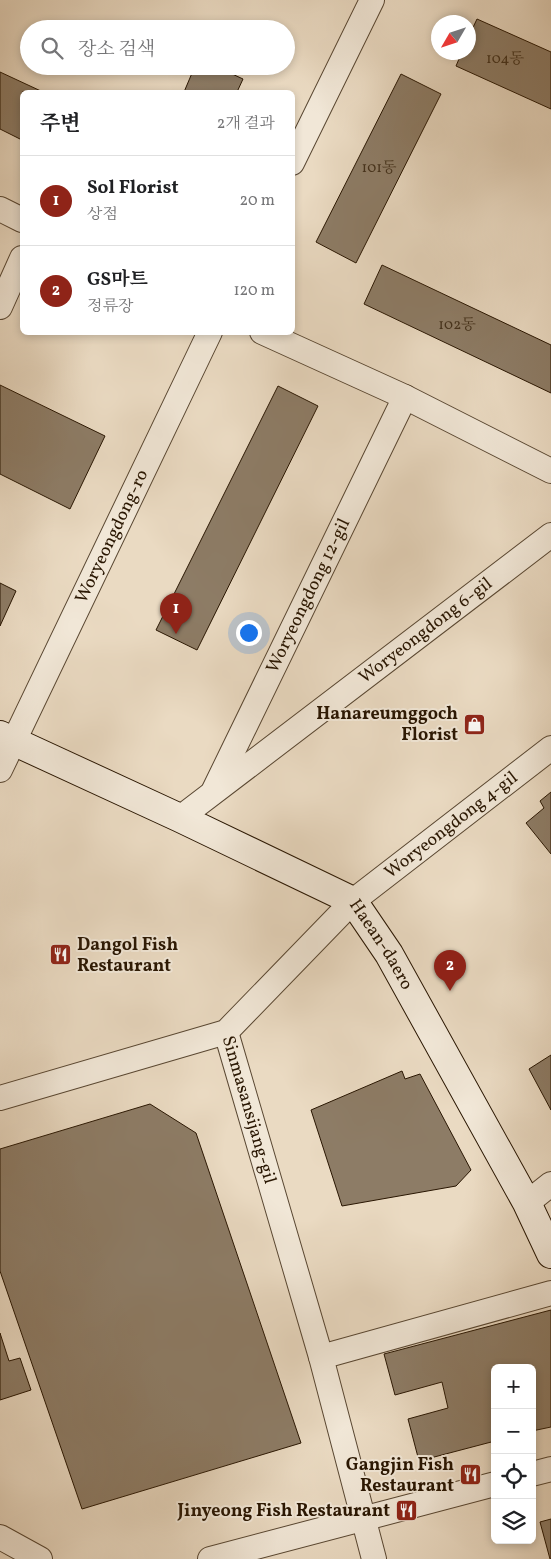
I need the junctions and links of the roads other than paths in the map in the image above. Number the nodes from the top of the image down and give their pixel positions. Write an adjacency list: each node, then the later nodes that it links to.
1 (372, 0): 2 (street)
2 (295, 157)
3 (0, 209): 4 (street)
4 (20, 219)
5 (20, 262): 6 (street)
6 (0, 307)
7 (208, 335): 12 (street, Woryeongdong-ro)
8 (269, 335): 9 (street)
9 (405, 397): 10 (street); 15 (street, Woryeongdong 12-gil)
10 (551, 471)
11 (551, 535): 15 (street, Woryeongdong 6-gil)
12 (6, 739): 14 (street, Woryeongdong-ro); 16 (main road, Haean-daero)
13 (551, 748): 17 (street, Woryeongdong 4-gil)
14 (0, 770)
15 (212, 794): 16 (street, Woryeongdong 6-gil)
16 (180, 818): 17 (main road, Haean-daero)
17 (352, 901): 18 (street, Woryeongdong 4-gil); 21 (main road, Haean-daero)
18 (226, 1032): 19 (street, Sinmasansijang-gil); 24 (street, Sinmasansijang-gil)
19 (0, 1098)
20 (551, 1184): 21 (street)
21 (527, 1203): 22 (main road, Haean-daero)
22 (551, 1254)
23 (551, 1293): 24 (street)
24 (321, 1357): 28 (street, Sinmasansijang-gil)
25 (551, 1469): 26 (street)
26 (536, 1473)
27 (491, 1485): 28 (street)
28 (363, 1518): 31 (street); 32 (street, Sinmasansijang-gil)
29 (0, 1537): 30 (street)
30 (40, 1559)
31 (210, 1559)
32 (374, 1559)

